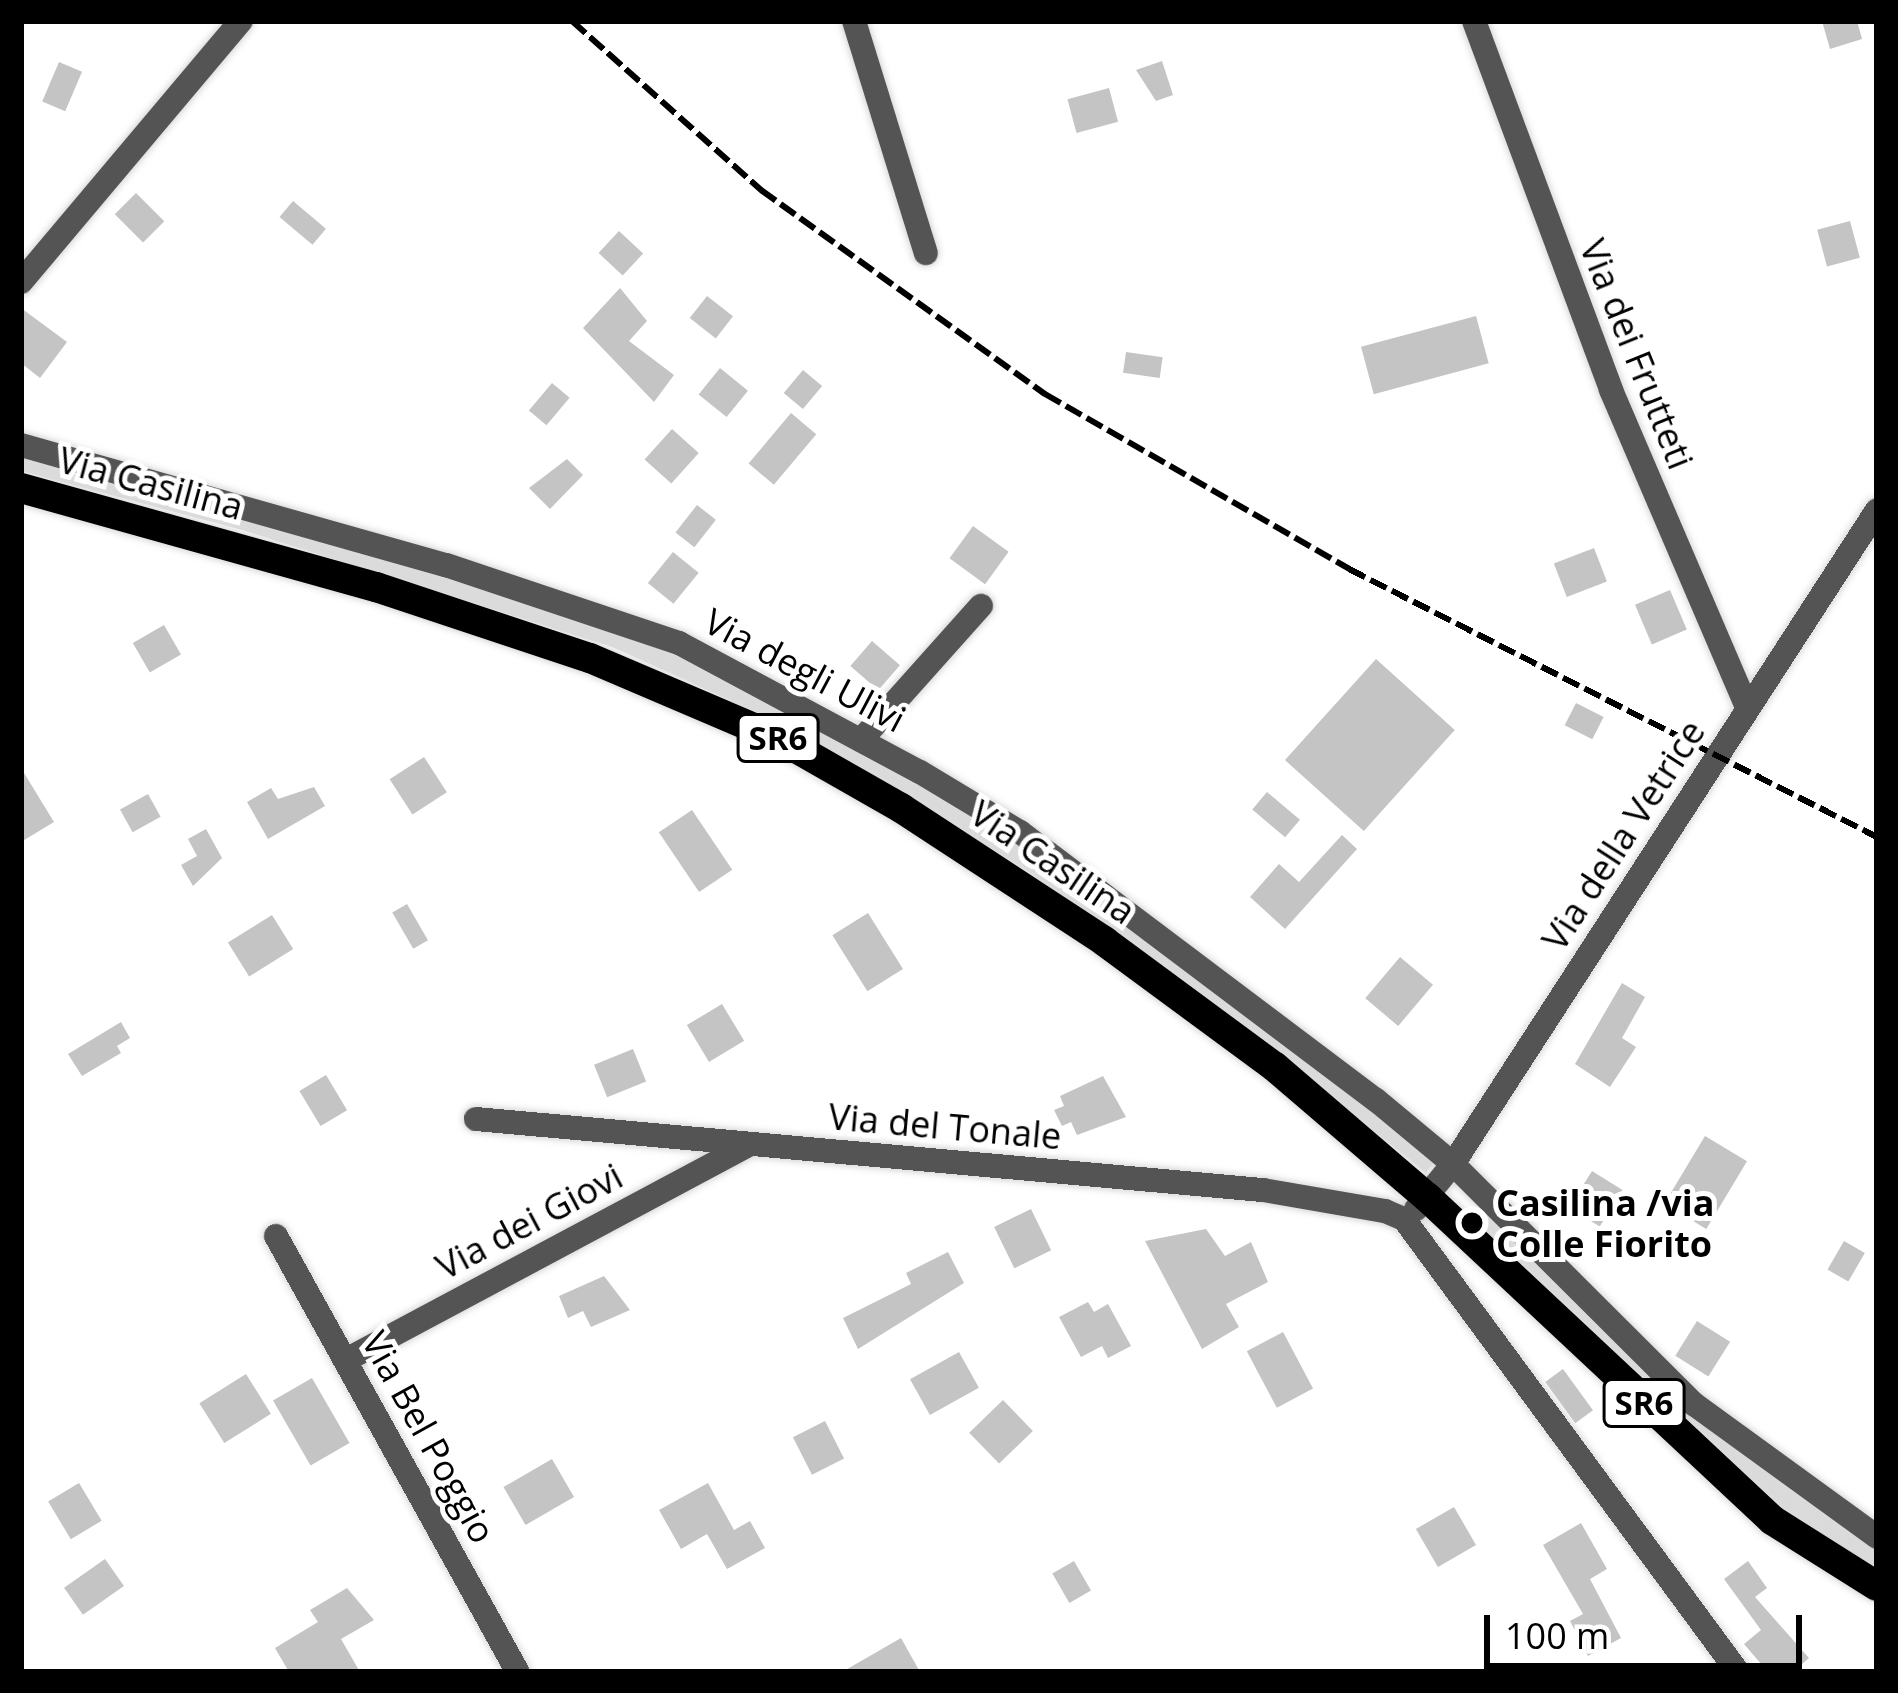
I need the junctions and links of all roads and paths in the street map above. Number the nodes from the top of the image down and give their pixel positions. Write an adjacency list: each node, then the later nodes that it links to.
1 (241, 21): 5 (street)
2 (854, 21): 4 (street)
3 (1474, 21): 10 (street, Via dei Frutteti)
4 (926, 253)
5 (21, 282)
6 (21, 446): 11 (street, Via degli Ulivi)
7 (21, 488): 15 (main road, Via Casilina / SR6)
8 (1877, 510): 10 (street, Via della Vetrice)
9 (981, 606): 11 (street)
10 (1747, 708): 14 (street, Via della Vetrice)
11 (861, 740): 14 (street, Via degli Ulivi)
12 (476, 1120): 13 (street, Via del Tonale)
13 (747, 1145): 16 (street, Via del Tonale); 18 (street, Via dei Giovi)
14 (1453, 1164): 15 (street, Via della Vetrice); 19 (street, Via degli Ulivi)
15 (1428, 1198): 16 (street, Via della Vetrice); 20 (main road, Via Casilina / SR6)
16 (1404, 1220): 22 (street)
17 (276, 1236): 18 (street, Via Bel Poggio)
18 (346, 1360): 21 (street, Via Bel Poggio)
19 (1877, 1537)
20 (1877, 1586)
21 (518, 1672)
22 (1738, 1672)

